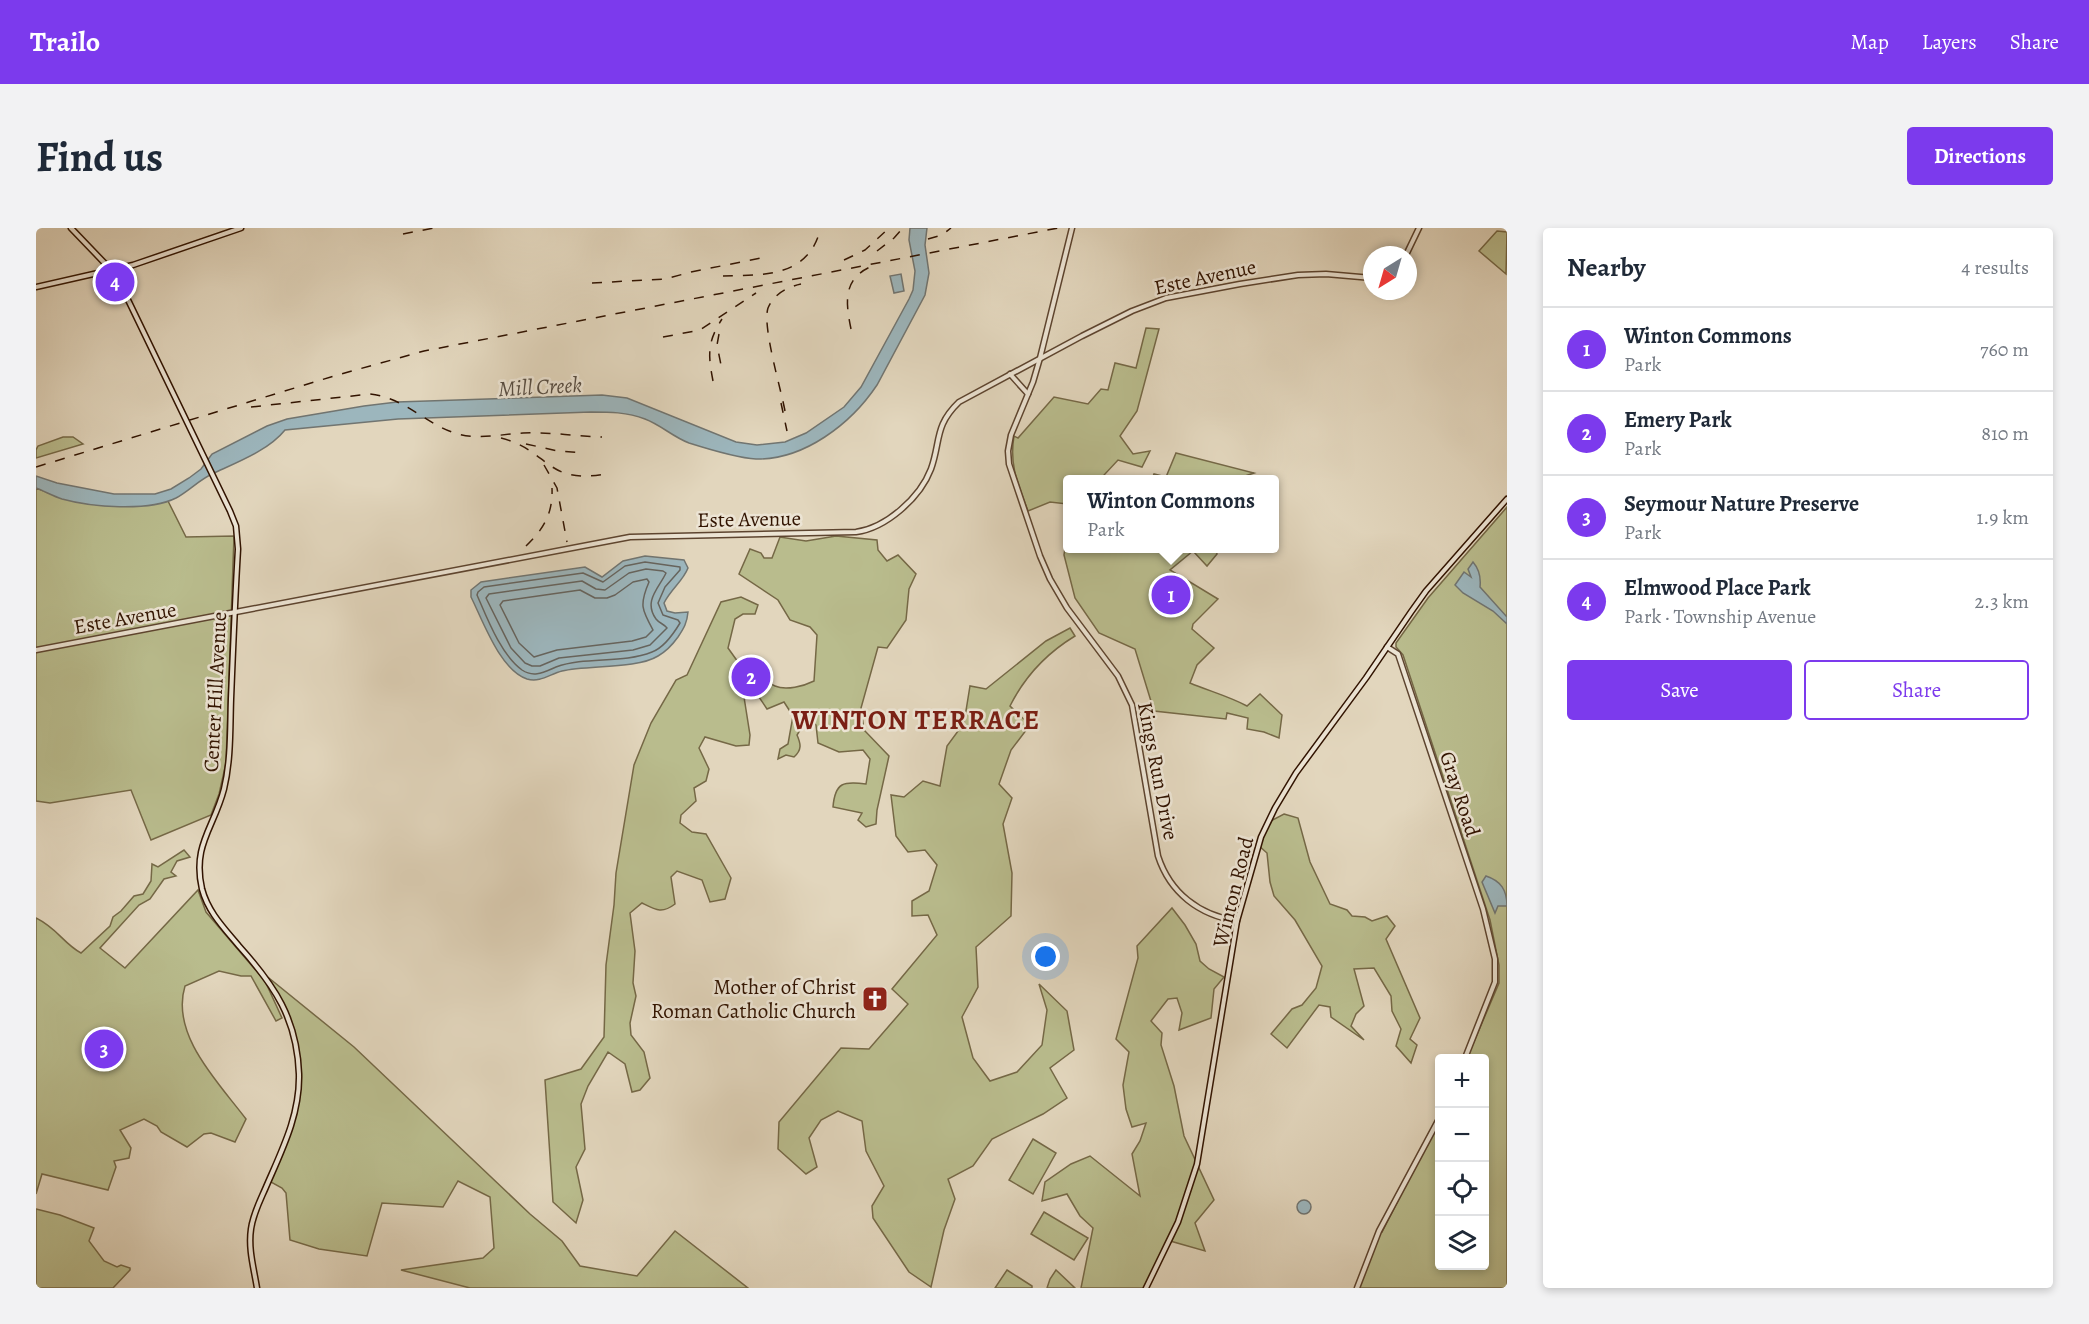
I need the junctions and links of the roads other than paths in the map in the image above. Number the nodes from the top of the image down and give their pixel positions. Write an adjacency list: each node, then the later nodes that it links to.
1 (71, 228): 6 (street, Center Hill Avenue)
2 (241, 228): 6 (street)
3 (1072, 228): 9 (street, Kings Run Drive)
4 (1419, 228): 5 (street)
5 (1410, 246)
6 (113, 271): 8 (street); 13 (street, Center Hill Avenue)
7 (1363, 277): 9 (street, Este Avenue)
8 (36, 287)
9 (1040, 358): 10 (street, Este Avenue); 11 (street, Kings Run Drive)
10 (1010, 374): 11 (street); 13 (street, Este Avenue)
11 (1028, 394): 16 (street, Kings Run Drive)
12 (1507, 499): 14 (street, Winton Road)
13 (235, 613): 15 (street, Este Avenue); 19 (street, Center Hill Avenue)
14 (1387, 647): 16 (street, Winton Road); 17 (street, Gray Road)
15 (36, 650)
16 (1237, 921): 20 (street, Winton Road)
17 (1467, 1054)
18 (1435, 1126): 21 (street)
19 (257, 1288)
20 (1146, 1288)
21 (1357, 1288)

